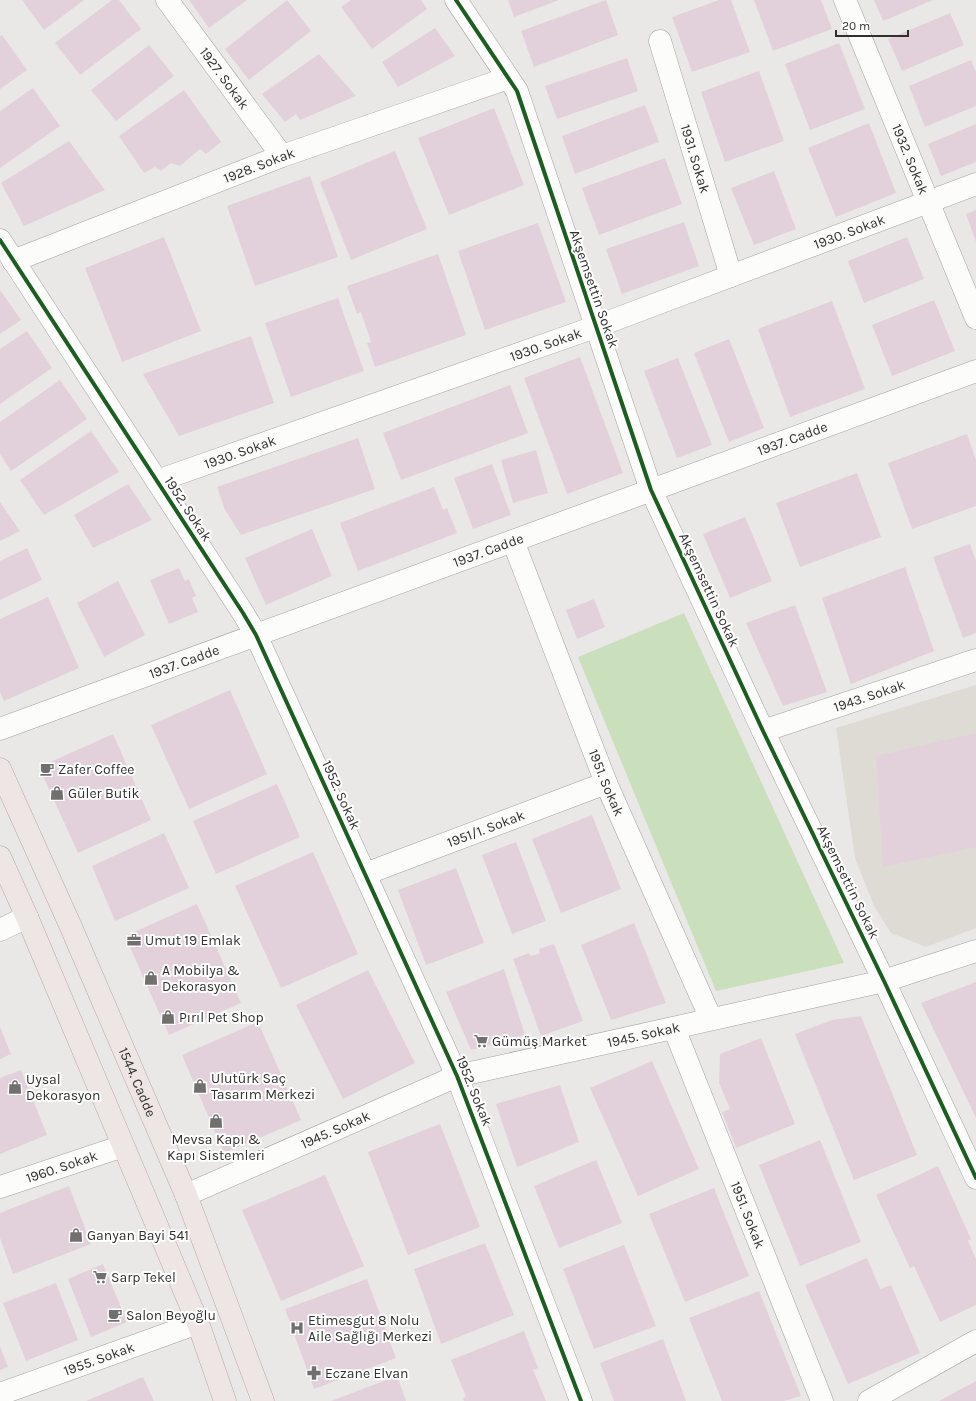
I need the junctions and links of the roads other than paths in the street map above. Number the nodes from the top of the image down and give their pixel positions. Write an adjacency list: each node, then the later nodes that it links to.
1 (167, 0): 6 (street, 1927. Sokak)
2 (456, 0): 5 (street, Akşemsettin Sokak)
3 (845, 0): 8 (street, 1932. Sokak)
4 (660, 41): 11 (street, 1931. Sokak)
5 (508, 78): 6 (street, 1928. Sokak); 13 (street, Akşemsettin Sokak)
6 (282, 156): 10 (street, 1928. Sokak)
7 (976, 184): 8 (street, 1930. Sokak)
8 (928, 202): 11 (street, 1930. Sokak); 12 (street, 1932. Sokak)
9 (0, 240): 10 (street, 1952. Sokak)
10 (13, 261): 15 (street, 1952. Sokak)
11 (731, 276): 13 (street, 1930. Sokak)
12 (976, 318)
13 (595, 327): 15 (street, 1930. Sokak); 16 (street, Akşemsettin Sokak)
14 (976, 371): 16 (street, 1937. Cadde)
15 (157, 481): 18 (street, 1952. Sokak)
16 (651, 490): 17 (street, 1937. Cadde); 21 (street, Akşemsettin Sokak)
17 (513, 541): 18 (street, 1937. Cadde); 23 (street, 1951. Sokak)
18 (256, 635): 20 (street, 1937. Cadde); 25 (street, 1952. Sokak)
19 (976, 660): 21 (street, 1943. Sokak)
20 (0, 729)
21 (763, 731): 29 (street, Akşemsettin Sokak)
22 (0, 769): 36 (main road, 1544. Cadde)
23 (606, 783): 25 (street, 1951/1. Sokak); 30 (street, 1951. Sokak)
24 (0, 857): 26 (main road)
25 (365, 874): 32 (street, 1952. Sokak)
26 (27, 917): 27 (street); 33 (main road)
27 (0, 930)
28 (976, 951): 29 (street, 1945. Sokak)
29 (884, 981): 30 (street, 1945. Sokak); 34 (street, Akşemsettin Sokak)
30 (711, 1019): 31 (street, 1945. Sokak)
31 (674, 1028): 32 (street, 1945. Sokak); 43 (street, 1951. Sokak)
32 (457, 1076): 36 (street, 1945. Sokak); 42 (street, 1952. Sokak)
33 (123, 1146): 35 (street, 1960. Sokak); 37 (main road)
34 (976, 1178)
35 (0, 1187)
36 (186, 1195): 41 (main road, 1544. Cadde)
37 (198, 1323): 39 (street, 1955. Sokak); 40 (main road)
38 (976, 1341): 44 (street)
39 (0, 1394)
40 (226, 1401)
41 (263, 1401)
42 (581, 1401)
43 (822, 1401)
44 (869, 1401)

